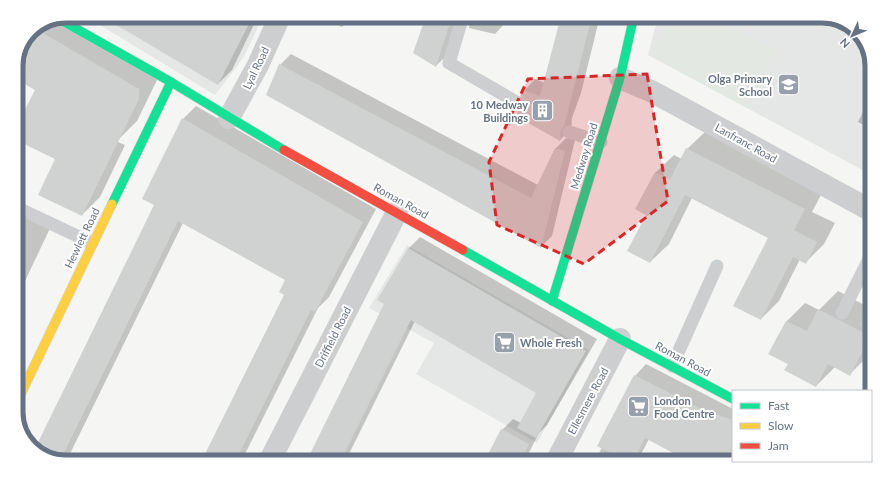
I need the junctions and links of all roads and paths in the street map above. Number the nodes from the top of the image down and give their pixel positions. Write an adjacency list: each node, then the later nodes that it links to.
1 (66, 23): 6 (main road, Roman Road)
2 (277, 23): 8 (street, Lyal Road)
3 (461, 23): 7 (lane)
4 (632, 23): 5 (main road, Medway Road)
5 (620, 78): 10 (main road, Medway Road); 11 (street, Lanfranc Road)
6 (170, 82): 8 (main road, Roman Road); 14 (main road, Hewlett Road)
7 (518, 103)
8 (229, 118): 13 (main road, Roman Road)
9 (569, 132): 10 (lane)
10 (601, 142): 17 (main road, Medway Road)
11 (865, 207)
12 (23, 210): 14 (lane)
13 (397, 212): 17 (main road, Roman Road); 23 (street, Driffield Road)
14 (92, 243): 21 (main road, Hewlett Road)
15 (717, 266): 20 (lane)
16 (865, 267): 18 (lane)
17 (552, 301): 19 (main road, Roman Road)
18 (842, 312)
19 (620, 339): 20 (main road, Roman Road); 24 (street, Ellesmere Road)
20 (672, 366): 22 (main road, Roman Road)
21 (23, 389)
22 (732, 398)
23 (273, 455)
24 (560, 455)

